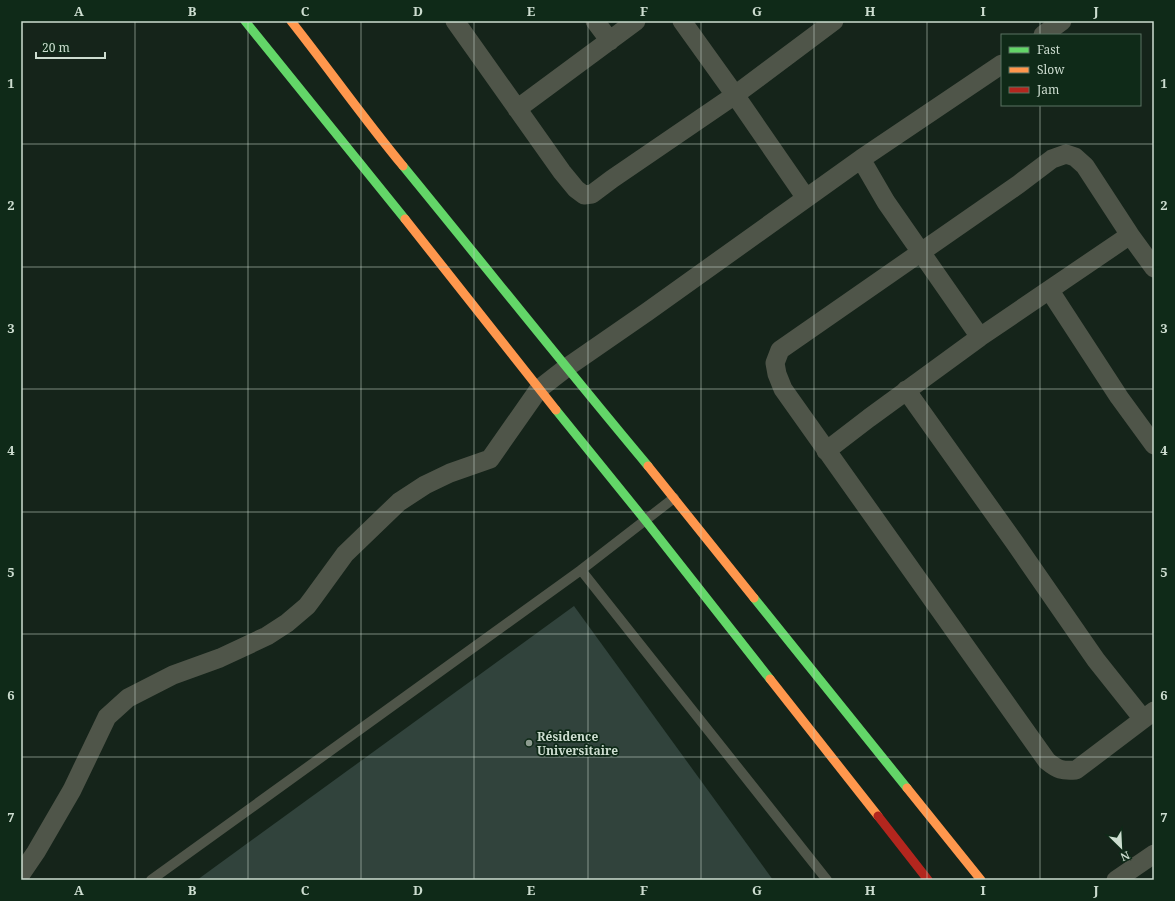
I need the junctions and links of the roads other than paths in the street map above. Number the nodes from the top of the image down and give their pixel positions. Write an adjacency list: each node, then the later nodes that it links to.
1 (245, 21): 22 (main road)
2 (291, 21): 21 (main road)
3 (455, 21): 13 (street)
4 (595, 21): 10 (street)
5 (636, 21): 10 (street)
6 (682, 21): 12 (street)
7 (834, 21): 12 (street)
8 (1062, 21): 9 (street)
9 (1044, 34)
10 (610, 41): 13 (street)
11 (1001, 65): 14 (street)
12 (736, 94): 13 (street); 15 (street)
13 (517, 109)
14 (861, 158): 15 (street); 17 (street)
15 (806, 198): 21 (street)
16 (1130, 235): 17 (street); 18 (street); 19 (street)
17 (920, 252): 20 (street); 25 (street)
18 (1154, 268)
19 (1050, 291): 20 (street); 24 (street)
20 (980, 337): 23 (street)
21 (566, 368): 22 (street); 26 (main road)
22 (538, 389): 27 (main road); 31 (street)
23 (906, 390): 25 (street); 29 (street)
24 (1154, 445)
25 (826, 451): 29 (street)
26 (674, 498): 27 (lane); 35 (main road)
27 (645, 520): 28 (lane); 34 (main road)
28 (581, 570): 32 (lane); 33 (lane)
29 (1148, 715)
30 (1154, 854): 36 (street)
31 (21, 874)
32 (151, 880)
33 (827, 880)
34 (928, 880)
35 (981, 880)
36 (1116, 880)

